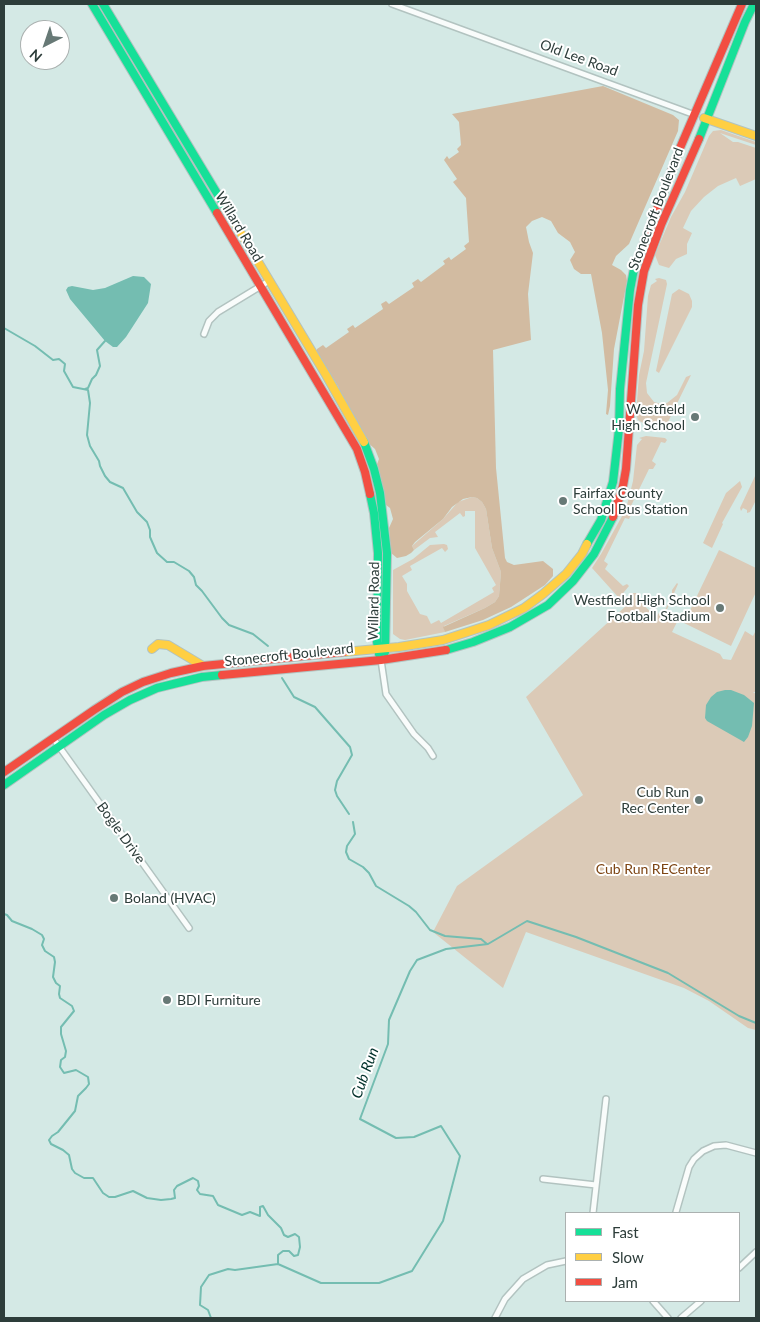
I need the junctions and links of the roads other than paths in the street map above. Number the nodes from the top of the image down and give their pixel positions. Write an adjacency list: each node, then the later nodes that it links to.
1 (92, 4): 10 (main road, Willard Road)
2 (104, 4): 9 (main road, Willard Road)
3 (392, 4): 6 (street, Old Lee Road)
4 (742, 4): 6 (main road, Stonecroft Boulevard)
5 (754, 4): 7 (main road, Stonecroft Boulevard)
6 (695, 115): 7 (main road, Old Lee Road); 12 (main road, Stonecroft Boulevard)
7 (707, 119): 8 (main road, Old Lee Road); 15 (main road, Stonecroft Boulevard)
8 (756, 136)
9 (269, 281): 10 (street); 12 (main road, Willard Road)
10 (260, 286): 11 (street); 14 (main road, Willard Road)
11 (204, 334)
12 (386, 648): 14 (main road, Stonecroft Boulevard); 15 (main road, Willard Road)
13 (152, 649): 16 (main road)
14 (378, 649): 15 (main road, Willard Road); 16 (main road, Stonecroft Boulevard)
15 (381, 660): 18 (main road, Stonecroft Boulevard); 19 (street)
16 (203, 666): 17 (main road, Stonecroft Boulevard)
17 (53, 738): 18 (street, Bogle Drive); 20 (main road, Stonecroft Boulevard)
18 (59, 747): 21 (main road, Stonecroft Boulevard); 22 (street, Bogle Drive)
19 (433, 756)
20 (4, 772)
21 (4, 785)
22 (189, 928)
23 (606, 1099): 26 (street)
24 (756, 1153): 28 (street)
25 (543, 1179): 26 (street)
26 (596, 1185): 27 (street)
27 (593, 1212)
28 (676, 1212)
29 (756, 1252): 31 (street)
30 (565, 1261): 34 (street)
31 (740, 1267)
32 (654, 1302): 35 (street)
33 (700, 1302): 36 (street)
34 (496, 1318)
35 (668, 1318)
36 (681, 1318)

